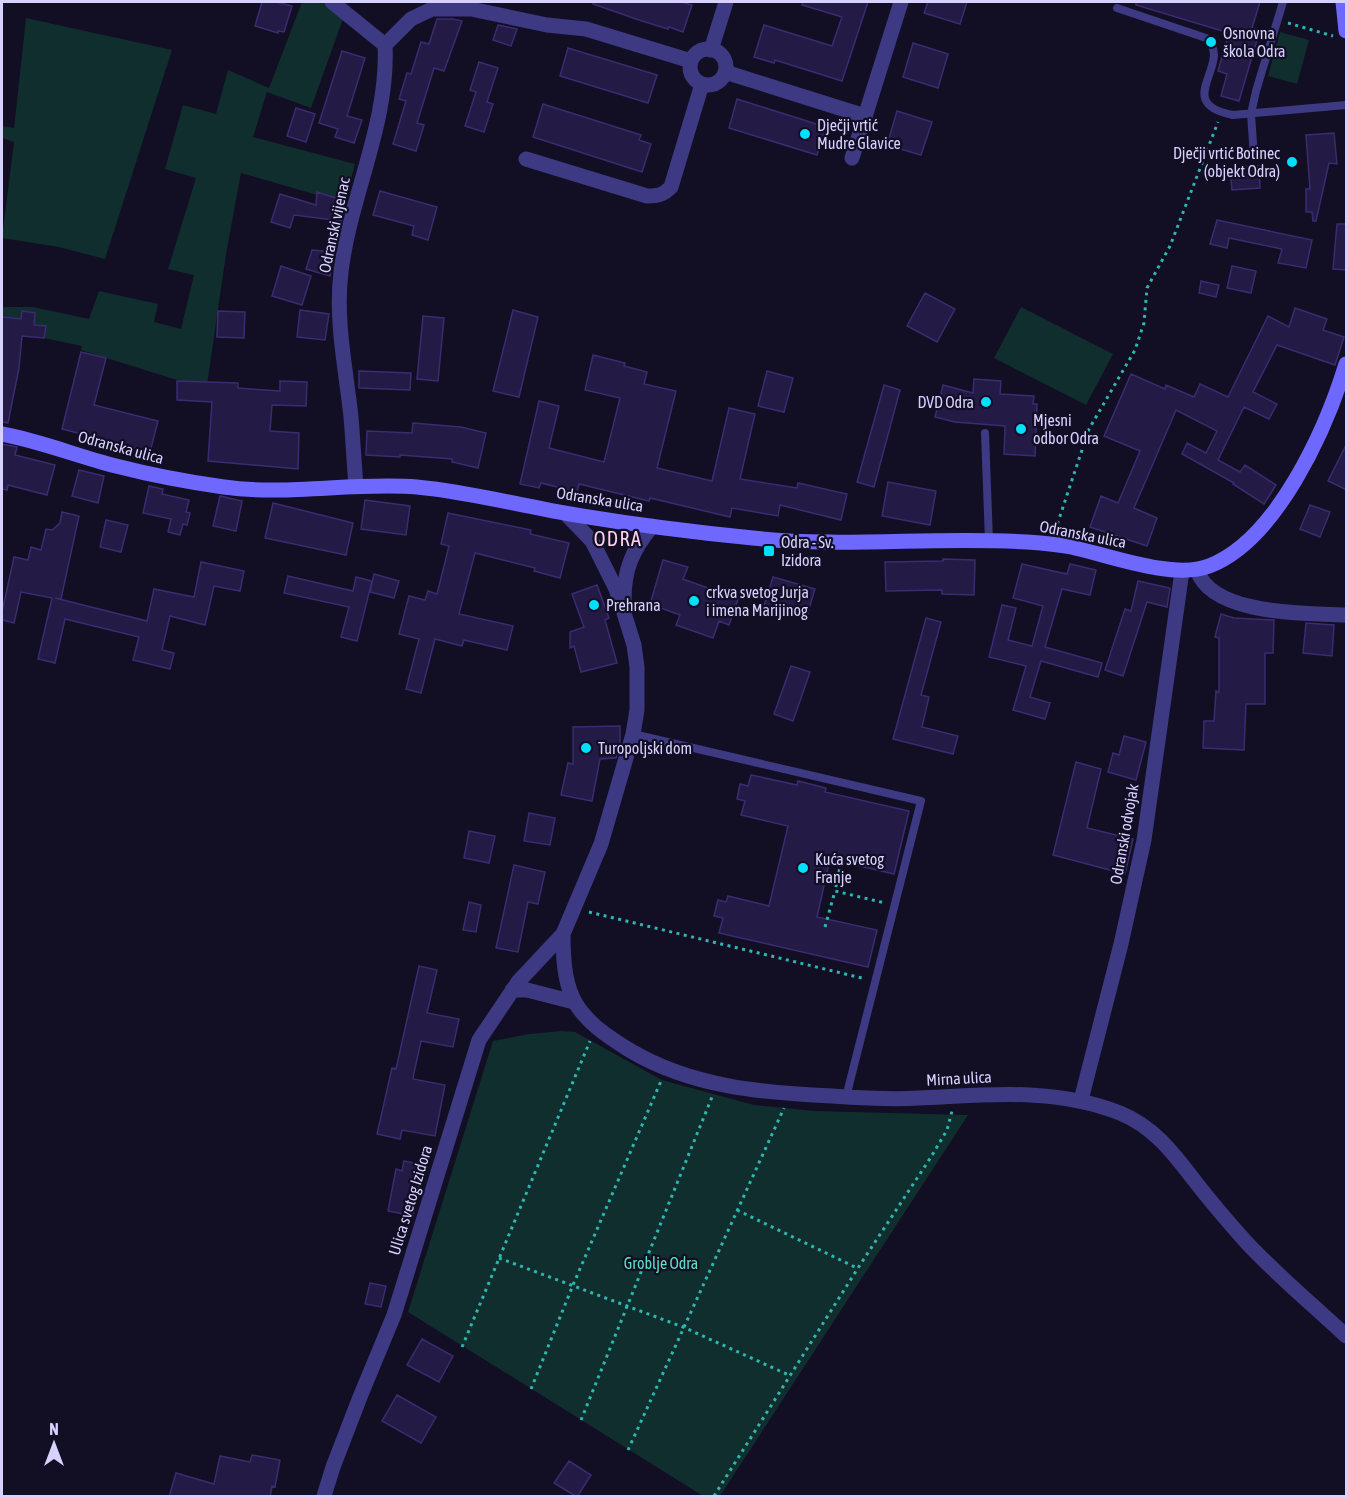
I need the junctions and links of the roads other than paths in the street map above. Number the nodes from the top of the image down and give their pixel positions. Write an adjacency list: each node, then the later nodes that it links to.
1 (332, 2): 8 (street)
2 (726, 2): 9 (street)
3 (901, 2): 15 (street)
4 (1284, 2): 14 (lane)
5 (1343, 2): 7 (street)
6 (1117, 8): 14 (lane)
7 (1342, 34)
8 (385, 45): 10 (street); 23 (street, Odranski vijenac)
9 (711, 50): 10 (street); 11 (street)
10 (691, 61): 12 (street)
11 (725, 72): 12 (street); 15 (street)
12 (702, 84): 18 (street)
13 (1347, 105): 14 (lane)
14 (1251, 114): 17 (lane)
15 (865, 116): 16 (street)
16 (852, 158)
17 (1254, 158)
18 (526, 159)
19 (1347, 364): 27 (street)
20 (2, 426): 22 (street)
21 (985, 433): 26 (lane)
22 (9, 435): 23 (street, Odranska ulica)
23 (356, 486): 24 (street, Odranska ulica)
24 (565, 513): 25 (street, Odranska ulica); 28 (street)
25 (652, 526): 26 (street, Odranska ulica); 28 (street)
26 (989, 541): 27 (street, Odranska ulica)
27 (1189, 570): 29 (street); 35 (street, Odranski odvojak)
28 (624, 613): 30 (street)
29 (1347, 615)
30 (633, 734): 31 (street); 34 (lane)
31 (563, 934): 32 (street, Ulica svetog Izidora); 33 (street, Mirna ulica)
32 (512, 990): 33 (street); 37 (street, Ulica svetog Izidora)
33 (574, 1002): 34 (street, Mirna ulica)
34 (846, 1097): 35 (street, Mirna ulica)
35 (1080, 1100): 36 (street, Mirna ulica)
36 (1347, 1336)
37 (324, 1497)

